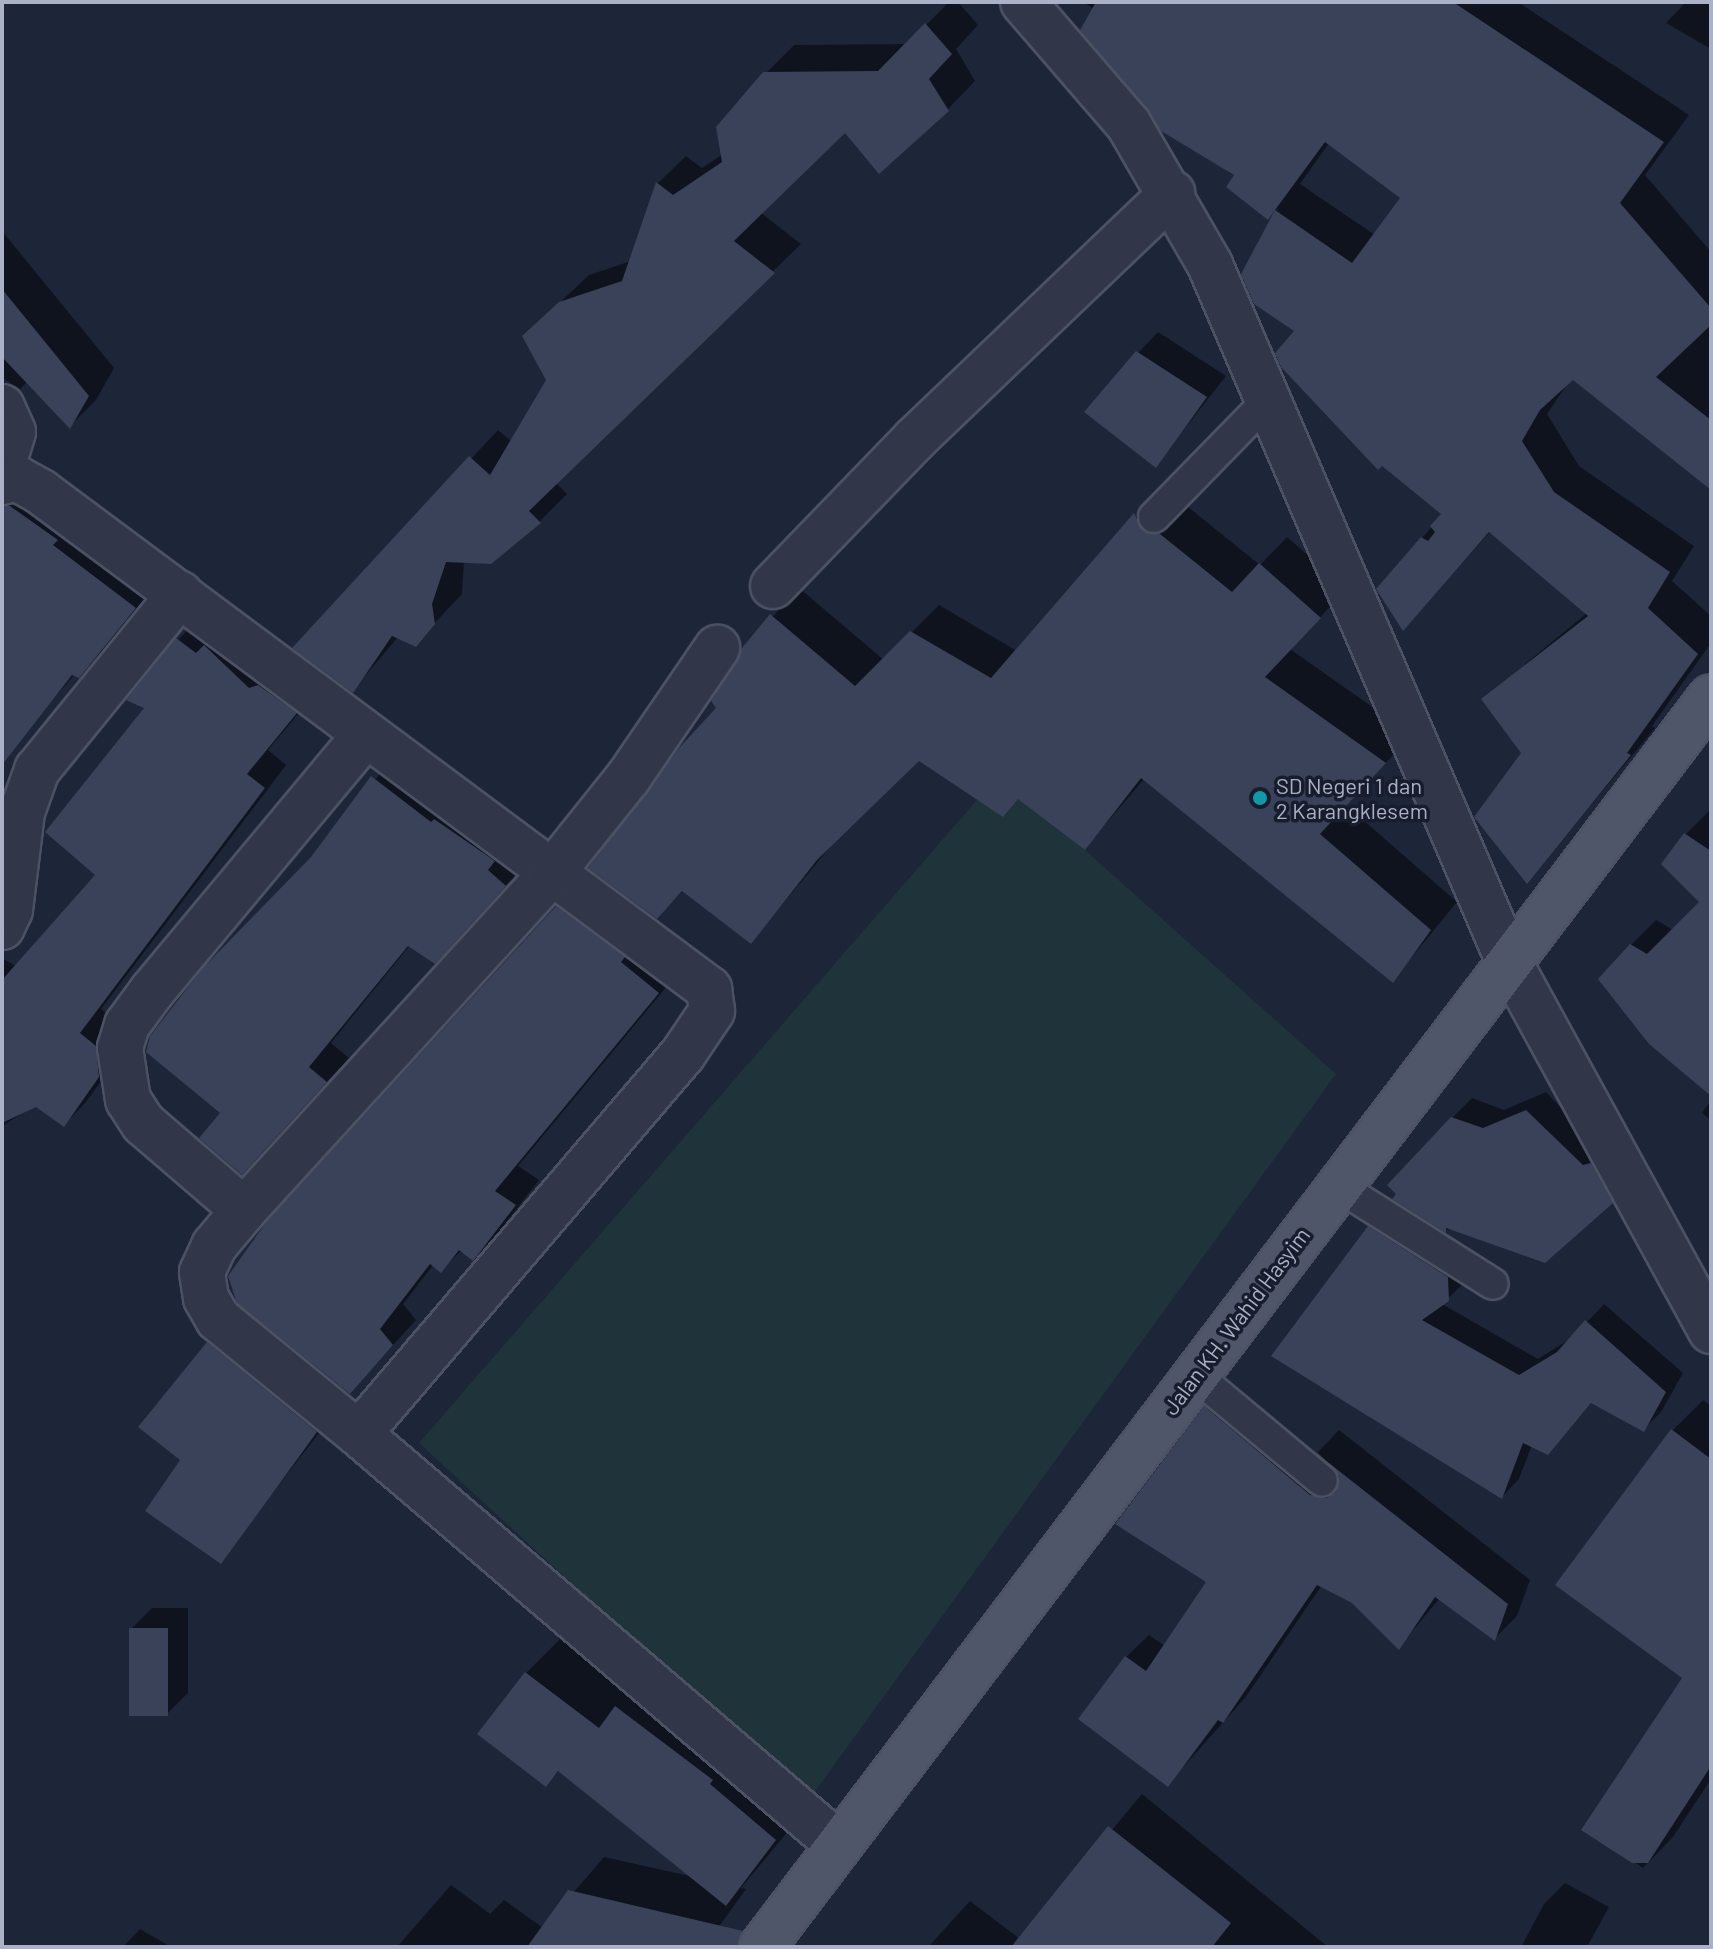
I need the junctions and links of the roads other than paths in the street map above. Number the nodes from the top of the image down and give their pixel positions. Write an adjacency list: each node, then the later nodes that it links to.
1 (1023, 2): 2 (street)
2 (1172, 193): 3 (street); 8 (street)
3 (1268, 400): 7 (lane); 15 (street)
4 (2, 407): 5 (street)
5 (2, 467)
6 (2, 482): 9 (street)
7 (1154, 517)
8 (773, 586)
9 (180, 594): 12 (street); 14 (street)
10 (717, 648): 13 (street)
11 (1711, 697): 15 (main road, Jalan KH. Wahid Hasyim)
12 (364, 737): 13 (street); 17 (street)
13 (551, 874): 17 (street); 22 (street)
14 (2, 927)
15 (1508, 960): 16 (main road, Jalan KH. Wahid Hasyim); 18 (street)
16 (1338, 1186): 19 (lane); 21 (main road, Jalan KH. Wahid Hasyim)
17 (244, 1210): 22 (street)
18 (1692, 1265): 20 (street)
19 (1493, 1284)
20 (1711, 1331)
21 (1195, 1375): 23 (lane); 24 (main road, Jalan KH. Wahid Hasyim)
22 (359, 1434): 24 (street)
23 (1322, 1481)
24 (839, 1845): 25 (main road, Jalan KH. Wahid Hasyim)
25 (762, 1947)

